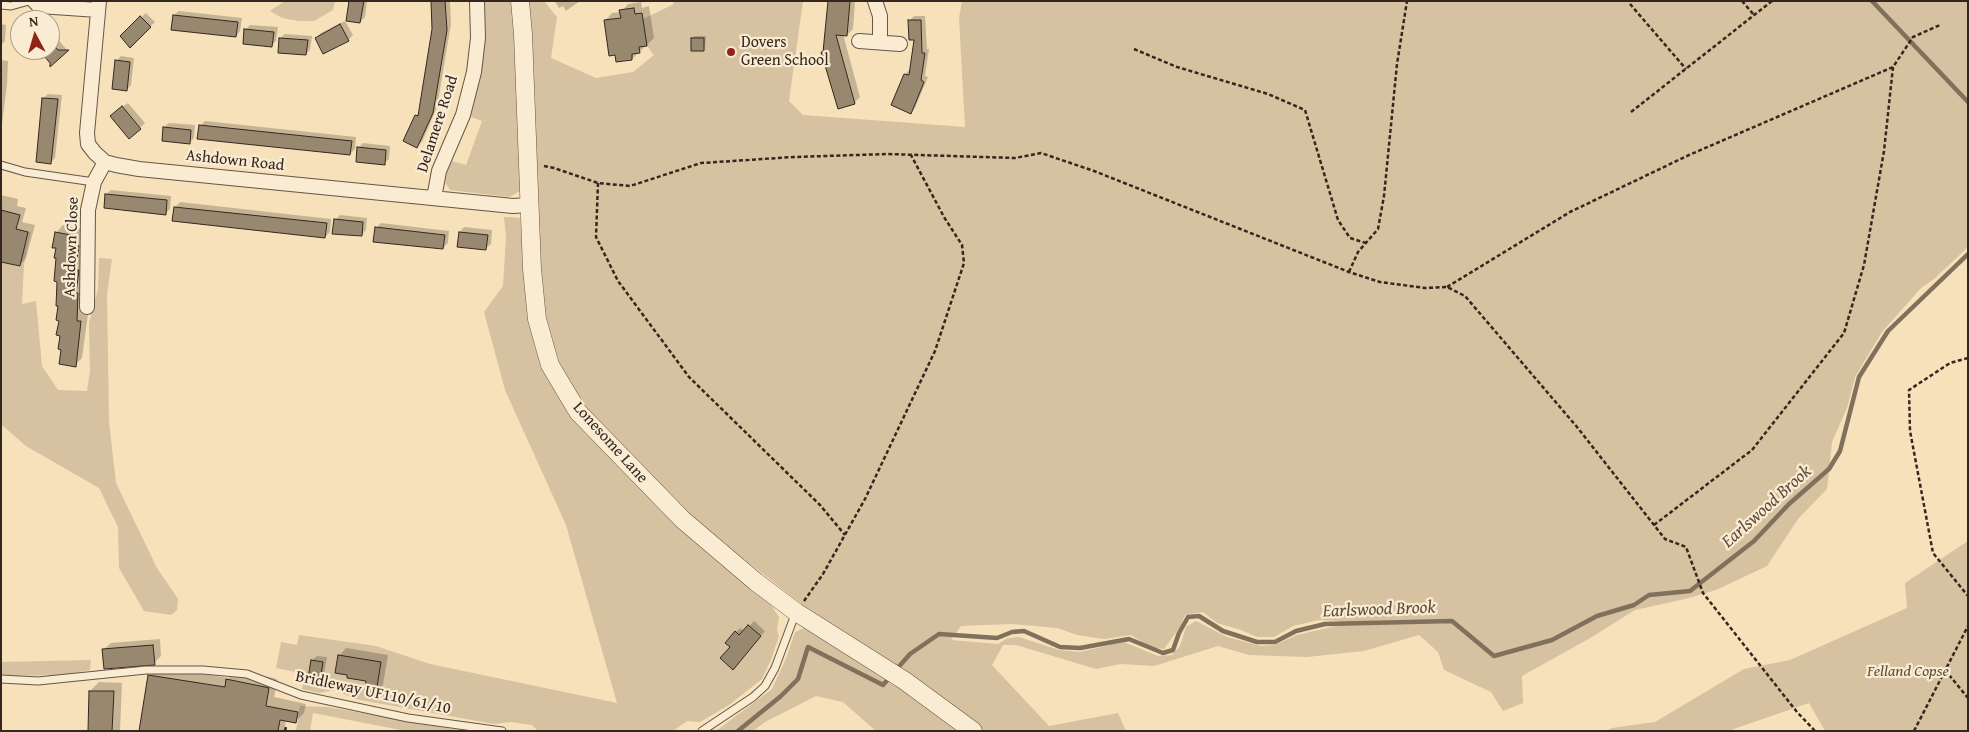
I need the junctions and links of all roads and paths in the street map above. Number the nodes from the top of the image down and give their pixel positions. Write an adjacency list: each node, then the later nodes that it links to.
1 (29, 1): 10 (lane)
2 (34, 1): 11 (street)
3 (477, 1): 27 (street, Delamere Road)
4 (520, 1): 23 (street, Lonesome Lane)
5 (875, 1): 15 (street)
6 (1407, 1): 29 (path)
7 (1742, 1): 12 (path)
8 (1772, 1): 12 (path)
9 (1630, 4): 19 (path)
10 (1, 5)
11 (98, 6): 22 (street)
12 (1754, 16): 19 (path)
13 (1940, 25): 18 (path)
14 (859, 41): 15 (street)
15 (880, 42): 16 (street)
16 (900, 44)
17 (1134, 49): 29 (path)
18 (1893, 67): 31 (path); 34 (path)
19 (1686, 69): 20 (path)
20 (1630, 112)
21 (911, 155): 26 (path); 30 (path); 35 (path)
22 (104, 162): 25 (street, Ashdown Close); 27 (street, Ashdown Road)
23 (528, 164): 26 (path); 28 (street, Lonesome Lane)
24 (1, 165): 25 (lane)
25 (94, 182): 32 (street, Ashdown Close)
26 (598, 182): 35 (path)
27 (434, 198): 28 (street, Ashdown Road)
28 (529, 205): 37 (street, Lonesome Lane)
29 (1366, 243): 30 (path)
30 (1349, 272): 31 (path)
31 (1447, 287): 34 (path)
32 (87, 308)
33 (1968, 358): 36 (path)
34 (1654, 525): 47 (path)
35 (845, 535): 37 (path)
36 (1968, 596)
37 (796, 612): 45 (lane); 46 (street, Lonesome Lane)
38 (1968, 626): 39 (path)
39 (1946, 670): 41 (path); 48 (path)
40 (1, 679): 44 (lane, Bridleway UF110/61/10)
41 (1968, 698)
42 (286, 727): 43 (path)
43 (285, 731)
44 (502, 731)
45 (702, 731)
46 (974, 731)
47 (1815, 731)
48 (1914, 731)

